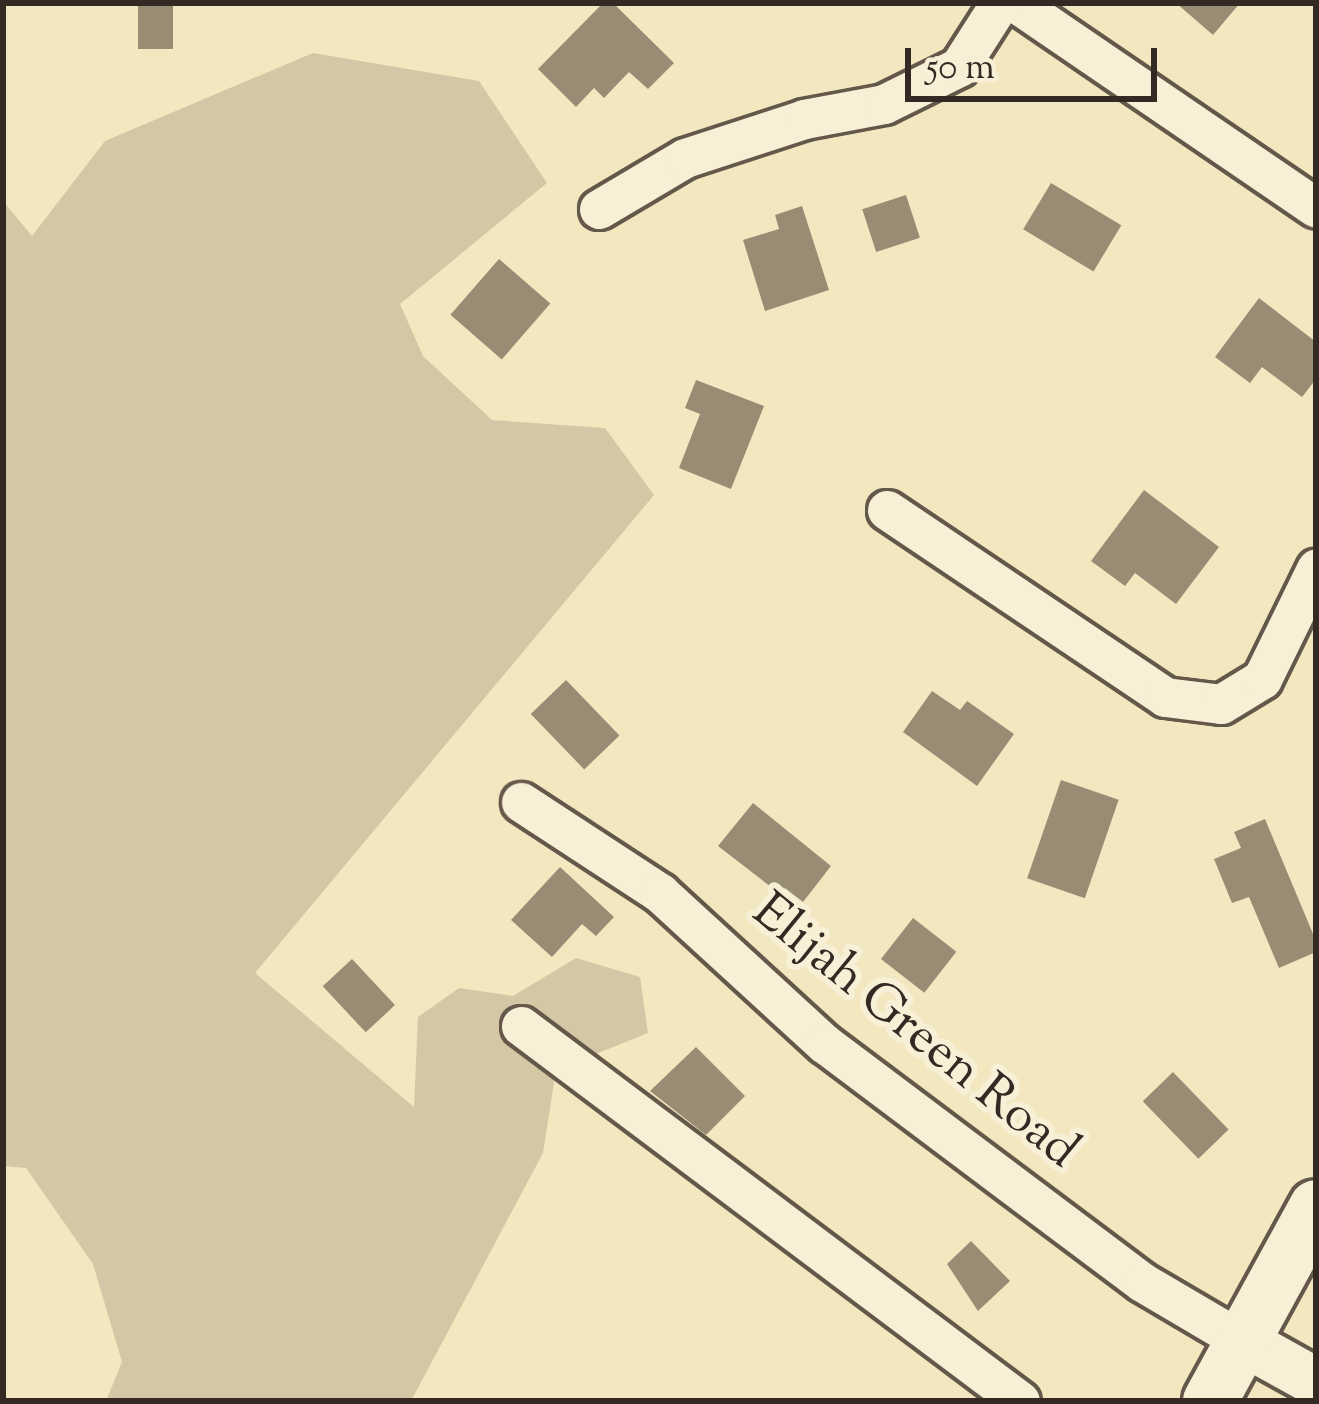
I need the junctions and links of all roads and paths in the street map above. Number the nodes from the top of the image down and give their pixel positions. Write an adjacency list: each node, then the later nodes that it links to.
1 (1000, 3): 4 (street)
2 (1016, 3): 3 (street)
3 (1316, 208)
4 (599, 209)
5 (887, 510): 6 (street)
6 (1316, 569)
7 (521, 802): 10 (street, Elijah Green Road)
8 (521, 1026): 12 (street)
9 (1316, 1208): 10 (main road)
10 (1244, 1342): 11 (street); 13 (main road)
11 (1316, 1382)
12 (1020, 1401)
13 (1210, 1401)

